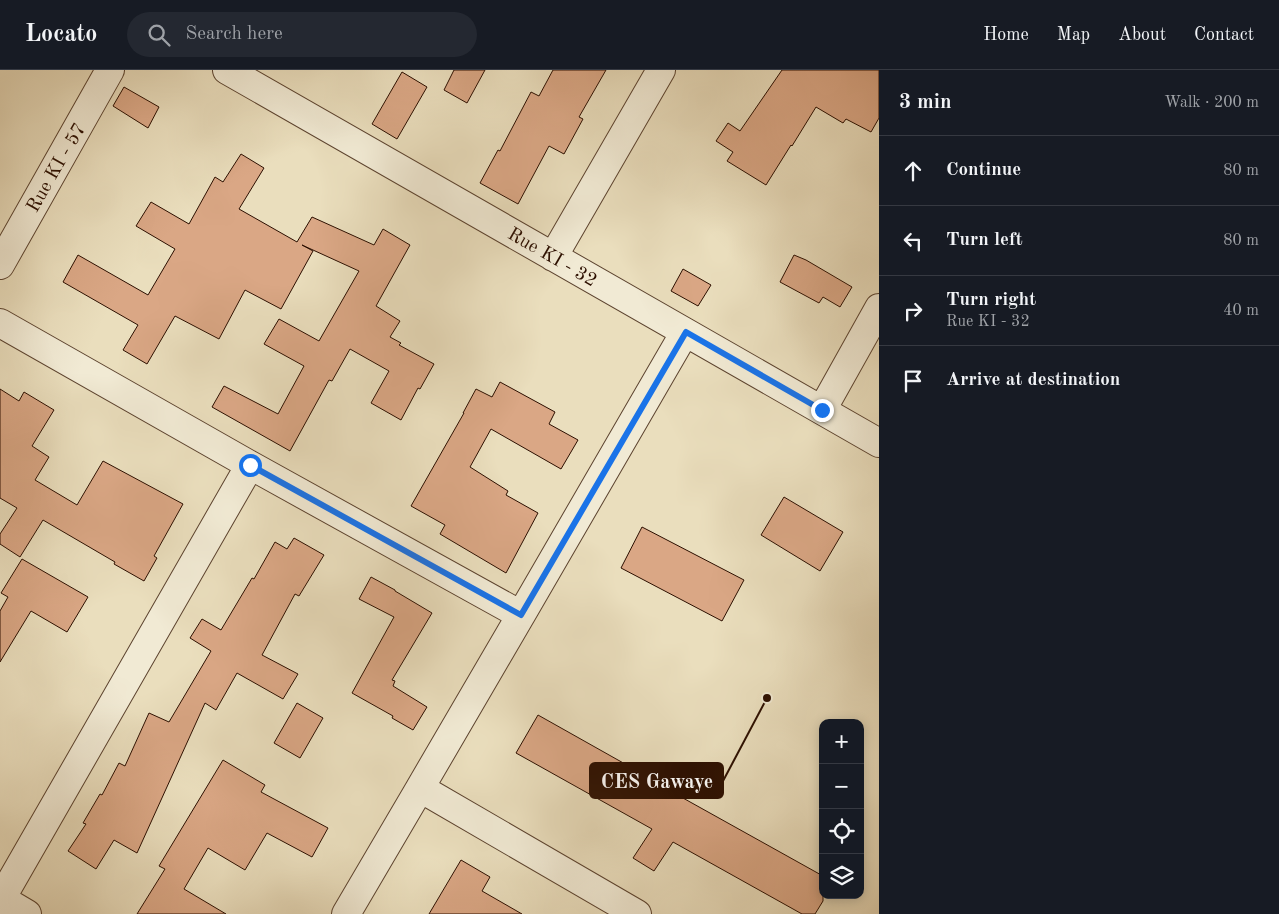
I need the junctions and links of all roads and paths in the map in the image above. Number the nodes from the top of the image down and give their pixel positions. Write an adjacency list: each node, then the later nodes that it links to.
1 (110, 70): 4 (street, Rue KI - 57)
2 (227, 70): 5 (street, Rue KI - 32)
3 (661, 70): 5 (street)
4 (4, 249)
5 (553, 257): 8 (street, Rue KI - 32)
6 (879, 308): 9 (street)
7 (0, 323): 11 (street)
8 (686, 332): 9 (street, Rue KI - 32); 12 (street)
9 (822, 410): 10 (street, Rue KI - 32)
10 (879, 443)
11 (250, 465): 12 (street); 14 (street)
12 (521, 615): 13 (street)
13 (420, 788): 16 (street); 17 (street)
14 (0, 899): 15 (street)
15 (27, 914)
16 (346, 914)
17 (637, 914)

